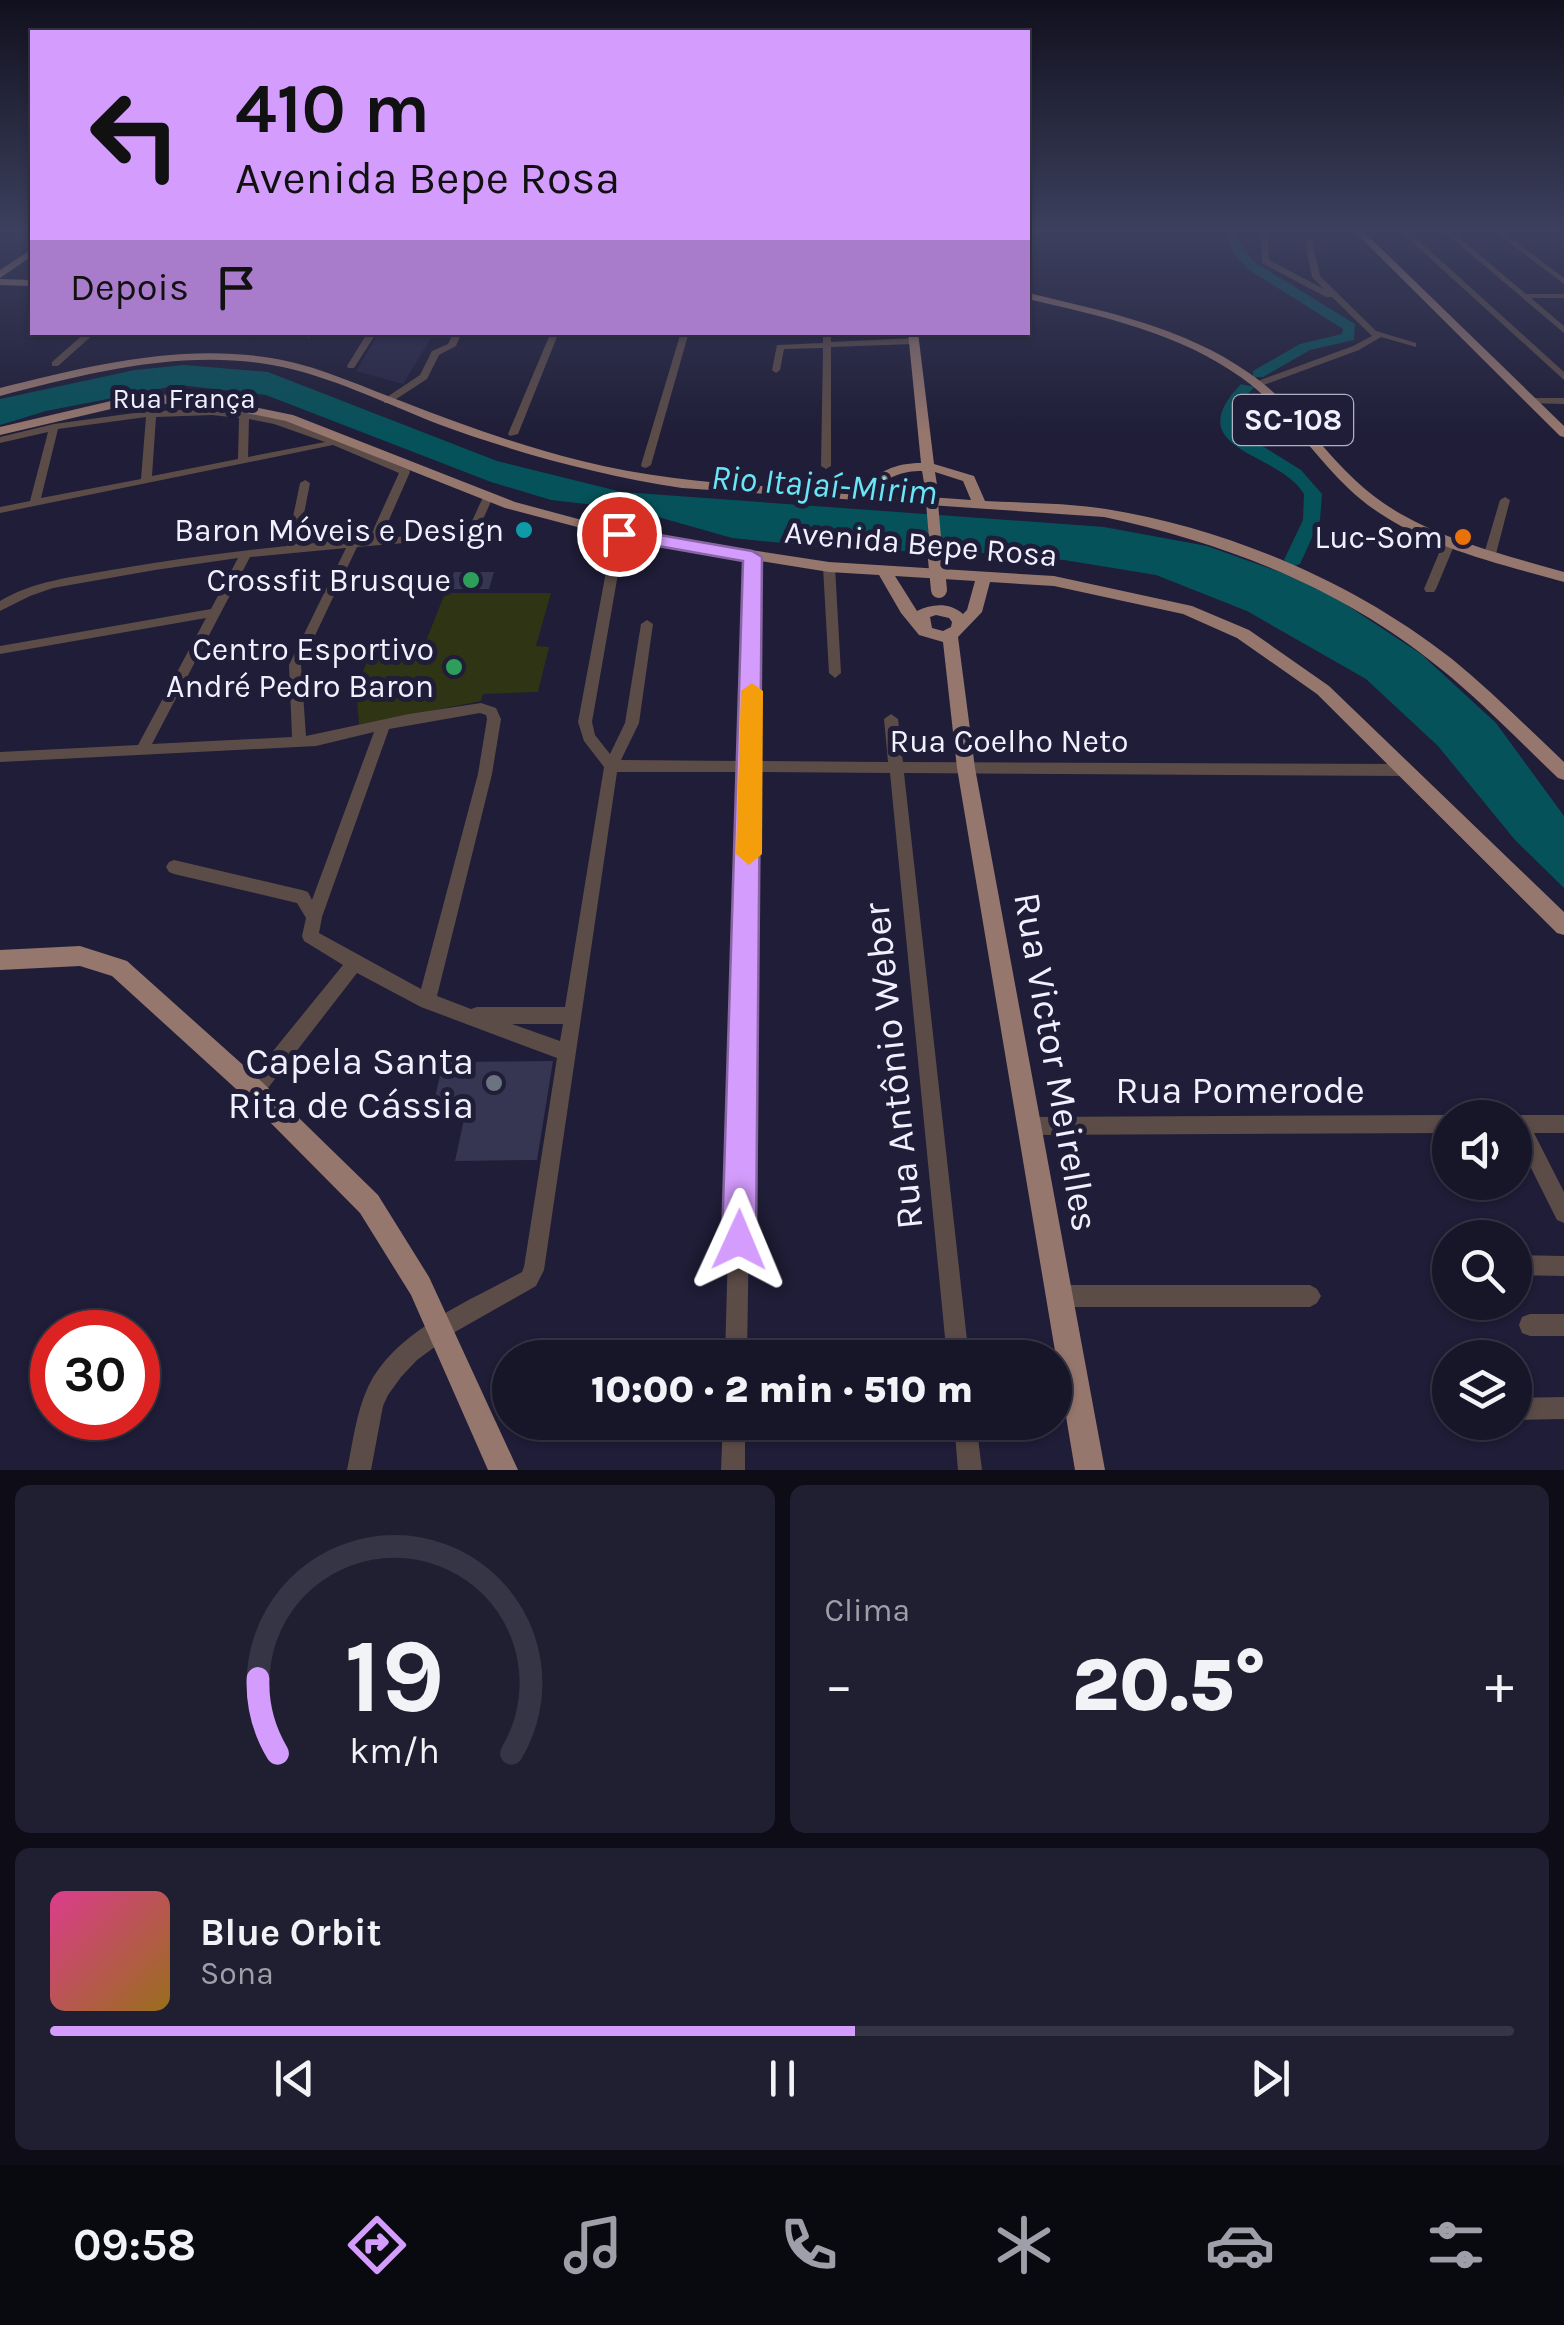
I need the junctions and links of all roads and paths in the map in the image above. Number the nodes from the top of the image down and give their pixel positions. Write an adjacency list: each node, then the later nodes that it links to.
1 (1336, 298): 7 (street)
2 (1339, 298): 7 (street)
3 (1429, 298): 27 (main road)
4 (1476, 298): 22 (street)
5 (1526, 298): 8 (street)
6 (1030, 299): 23 (main road, SC-108)
7 (1341, 300): 9 (street)
8 (1564, 330)
9 (1377, 333): 17 (street); 23 (street)
10 (89, 335): 19 (street)
11 (371, 335): 20 (street)
12 (457, 335): 26 (street)
13 (554, 335): 35 (street)
14 (685, 335): 39 (street)
15 (827, 335): 18 (street)
16 (914, 337): 18 (street); 41 (main road)
17 (1414, 345)
18 (827, 347): 21 (street); 40 (street)
19 (55, 364)
20 (351, 366)
21 (776, 370)
22 (1564, 377)
23 (1258, 384): 51 (main road, SC-108)
24 (0, 392): 26 (main road)
25 (165, 396): 29 (street); 33 (main road, Avenida Bepe Rosa); 45 (main road, Avenida Bepe Rosa)
26 (386, 401): 44 (main road)
27 (1536, 402): 28 (street); 31 (main road); 34 (main road)
28 (1564, 402)
29 (151, 416): 30 (street, Rua França); 32 (street, Rua França); 42 (street)
30 (244, 416): 37 (street, Rua França); 38 (street)
31 (1564, 424)
32 (54, 428): 36 (street, Rua França); 47 (street)
33 (0, 432)
34 (1564, 433)
35 (513, 434)
36 (0, 440)
37 (330, 444): 38 (street); 52 (street, Rua França)
38 (243, 461): 42 (street)
39 (646, 465)
40 (826, 466)
41 (928, 468): 44 (main road); 48 (main road); 63 (main road, bridge)
42 (146, 480): 47 (street)
43 (305, 484): 54 (street)
44 (867, 494): 48 (main road)
45 (488, 497): 50 (main road, Avenida Bepe Rosa); 52 (street)
46 (1505, 500): 56 (street)
47 (35, 503): 49 (street)
48 (979, 503): 83 (main road)
49 (0, 510)
50 (619, 534): 57 (main road, Avenida Bepe Rosa); 78 (street)
51 (1450, 540): 56 (main road, SC-108); 62 (street)
52 (374, 541): 53 (street)
53 (354, 542): 54 (street); 75 (street)
54 (292, 547): 55 (street)
55 (248, 552): 64 (street); 66 (street)
56 (1490, 554): 61 (main road, SC-108)
57 (752, 557): 58 (main road, Avenida Bepe Rosa); 79 (street)
58 (829, 567): 59 (main road, Avenida Bepe Rosa); 72 (street)
59 (885, 572): 60 (main road, Avenida Bepe Rosa); 68 (main road, Rua Victor Meirelles)
60 (984, 576): 69 (main road); 82 (main road, Avenida Bepe Rosa)
61 (1564, 577)
62 (1430, 589)
63 (939, 590): 65 (main road); 68 (main road)
64 (0, 607)
65 (949, 611): 68 (main road); 69 (main road)
66 (216, 612): 70 (street); 76 (street)
67 (647, 624): 78 (street)
68 (926, 624): 69 (main road); 71 (main road, Rua Victor Meirelles)
69 (955, 631): 71 (main road, Rua Victor Meirelles)
70 (0, 650)
71 (952, 667): 81 (main road, Rua Victor Meirelles)
72 (835, 673)
73 (892, 718): 80 (street, Rua Antônio Weber)
74 (384, 724): 75 (street); 85 (street); 89 (street)
75 (298, 742): 76 (street)
76 (142, 750): 77 (street)
77 (0, 757)
78 (611, 766): 79 (street, Rua Coelho Neto); 91 (street)
79 (751, 767): 80 (street, Rua Coelho Neto); 107 (street)
80 (897, 768): 81 (street, Rua Coelho Neto); 108 (street, Rua Antônio Weber)
81 (966, 768): 82 (street, Rua Coelho Neto); 97 (main road, Rua Victor Meirelles)
82 (1406, 770): 86 (main road, Avenida Bepe Rosa)
83 (1564, 772)
84 (174, 867): 85 (street)
85 (314, 918): 88 (street)
86 (1564, 926)
87 (0, 960): 93 (main road)
88 (355, 963): 89 (street); 93 (street)
89 (427, 1001): 90 (street)
90 (466, 1015): 91 (street); 92 (street)
91 (574, 1016): 92 (street)
92 (568, 1053): 106 (street)
93 (254, 1090): 106 (main road)
94 (1432, 1124): 97 (street, Rua Pomerode)
95 (1532, 1124): 96 (street)
96 (1564, 1124)
97 (1030, 1126): 102 (main road, Rua Victor Meirelles)
98 (1532, 1152): 99 (street)
99 (1564, 1213)
100 (1532, 1266): 101 (street)
101 (1564, 1266)
102 (1060, 1296): 103 (street); 117 (main road, Rua Victor Meirelles)
103 (1310, 1296)
104 (1530, 1325): 105 (street)
105 (1564, 1325)
106 (440, 1332): 113 (street); 114 (main road)
107 (736, 1340)
108 (956, 1340)
109 (1564, 1408): 110 (street)
110 (1532, 1409)
111 (734, 1440): 115 (street)
112 (967, 1440): 116 (street)
113 (359, 1470)
114 (503, 1470)
115 (733, 1470)
116 (970, 1470)
117 (1090, 1470)

